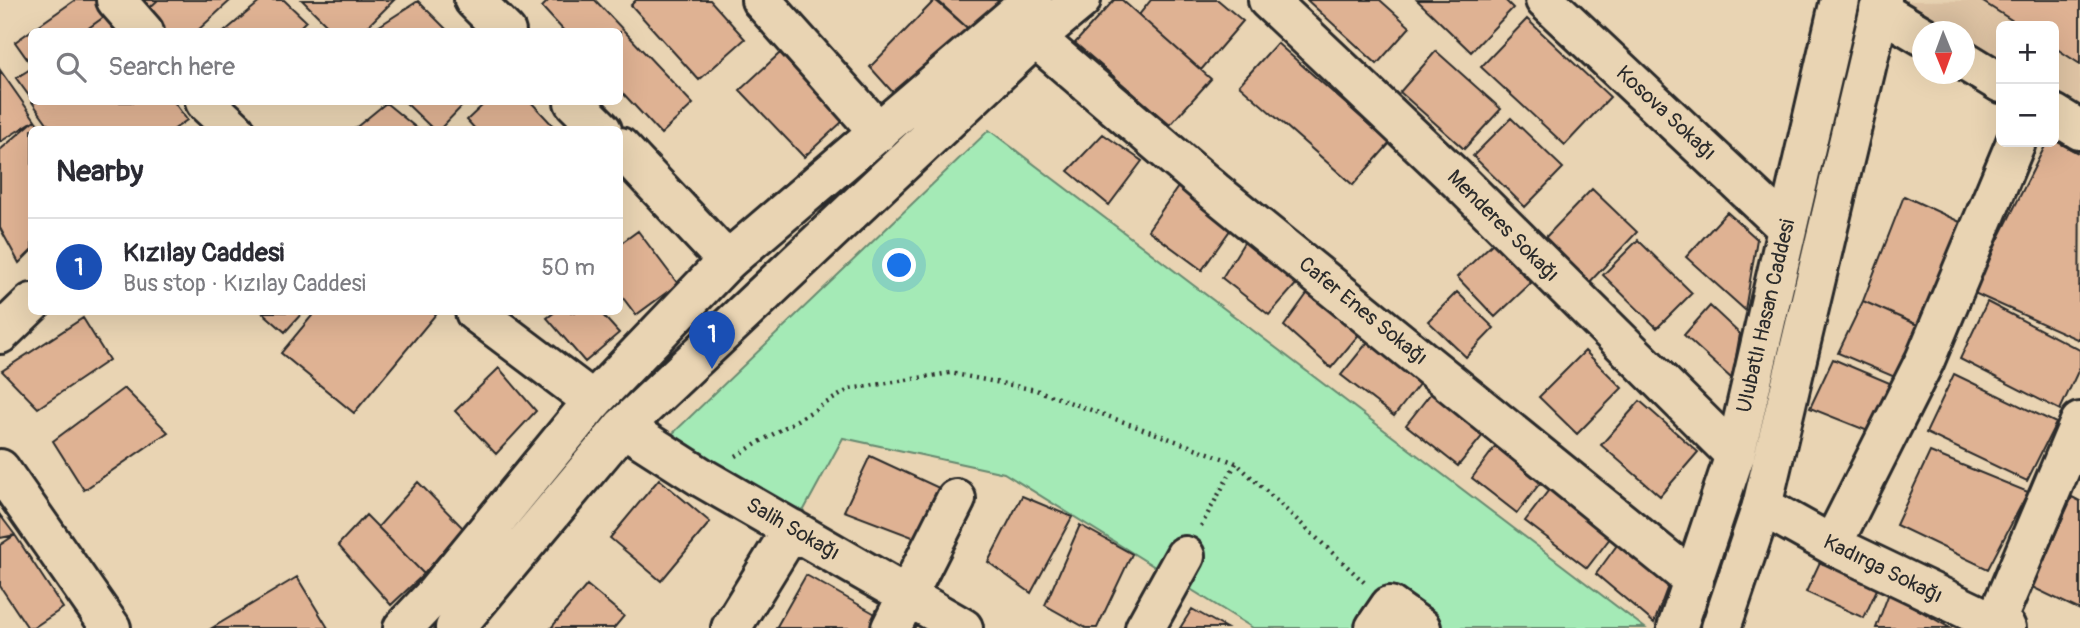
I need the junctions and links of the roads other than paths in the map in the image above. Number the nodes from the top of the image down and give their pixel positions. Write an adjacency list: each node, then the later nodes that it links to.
1 (116, 0): 10 (street)
2 (474, 0): 11 (street)
3 (1032, 0): 20 (street)
4 (1081, 0): 13 (street)
5 (1268, 0): 31 (street, Menderes Sokağı)
6 (1545, 0): 23 (street, Kosova Sokağı)
7 (1840, 0): 23 (street, Ulubatlı Hasan Caddesi)
8 (1881, 5): 12 (street); 34 (street, Ulubatlı Hasan Caddesi)
9 (779, 7): 20 (street)
10 (140, 28)
11 (502, 28)
12 (1912, 28)
13 (1035, 38): 30 (street); 38 (street, Cafer Enes Sokağı)
14 (1975, 67): 15 (street)
15 (1996, 80)
16 (577, 105): 18 (street)
17 (2059, 117): 19 (street)
18 (598, 126)
19 (2080, 130)
20 (879, 132): 24 (street)
21 (2014, 147): 36 (street)
22 (623, 150): 24 (street)
23 (1786, 227): 31 (street, Ulubatlı Hasan Caddesi)
24 (727, 261): 28 (street)
25 (28, 307): 27 (street)
26 (479, 315): 28 (street)
27 (0, 334)
28 (593, 401): 43 (street)
29 (2080, 422): 41 (street)
30 (623, 427): 35 (street, Salih Sokağı); 44 (street)
31 (1735, 455): 38 (street, Ulubatlı Hasan Caddesi)
32 (0, 469): 42 (street)
33 (956, 499): 39 (street)
34 (1762, 506): 36 (street, Kadırga Sokağı); 50 (street, Ulubatlı Hasan Caddesi)
35 (792, 529): 39 (street, Salih Sokağı); 45 (street)
36 (1832, 545): 41 (street, Kadırga Sokağı)
37 (1185, 556): 47 (street)
38 (1694, 581): 49 (street, Ulubatlı Hasan Caddesi)
39 (899, 612): 46 (street, Salih Sokağı)
40 (1383, 617): 48 (street)
41 (1998, 626)
42 (111, 628)
43 (403, 628)
44 (455, 628)
45 (731, 628)
46 (964, 628)
47 (1145, 628)
48 (1421, 628)
49 (1677, 628)
50 (1721, 628)

